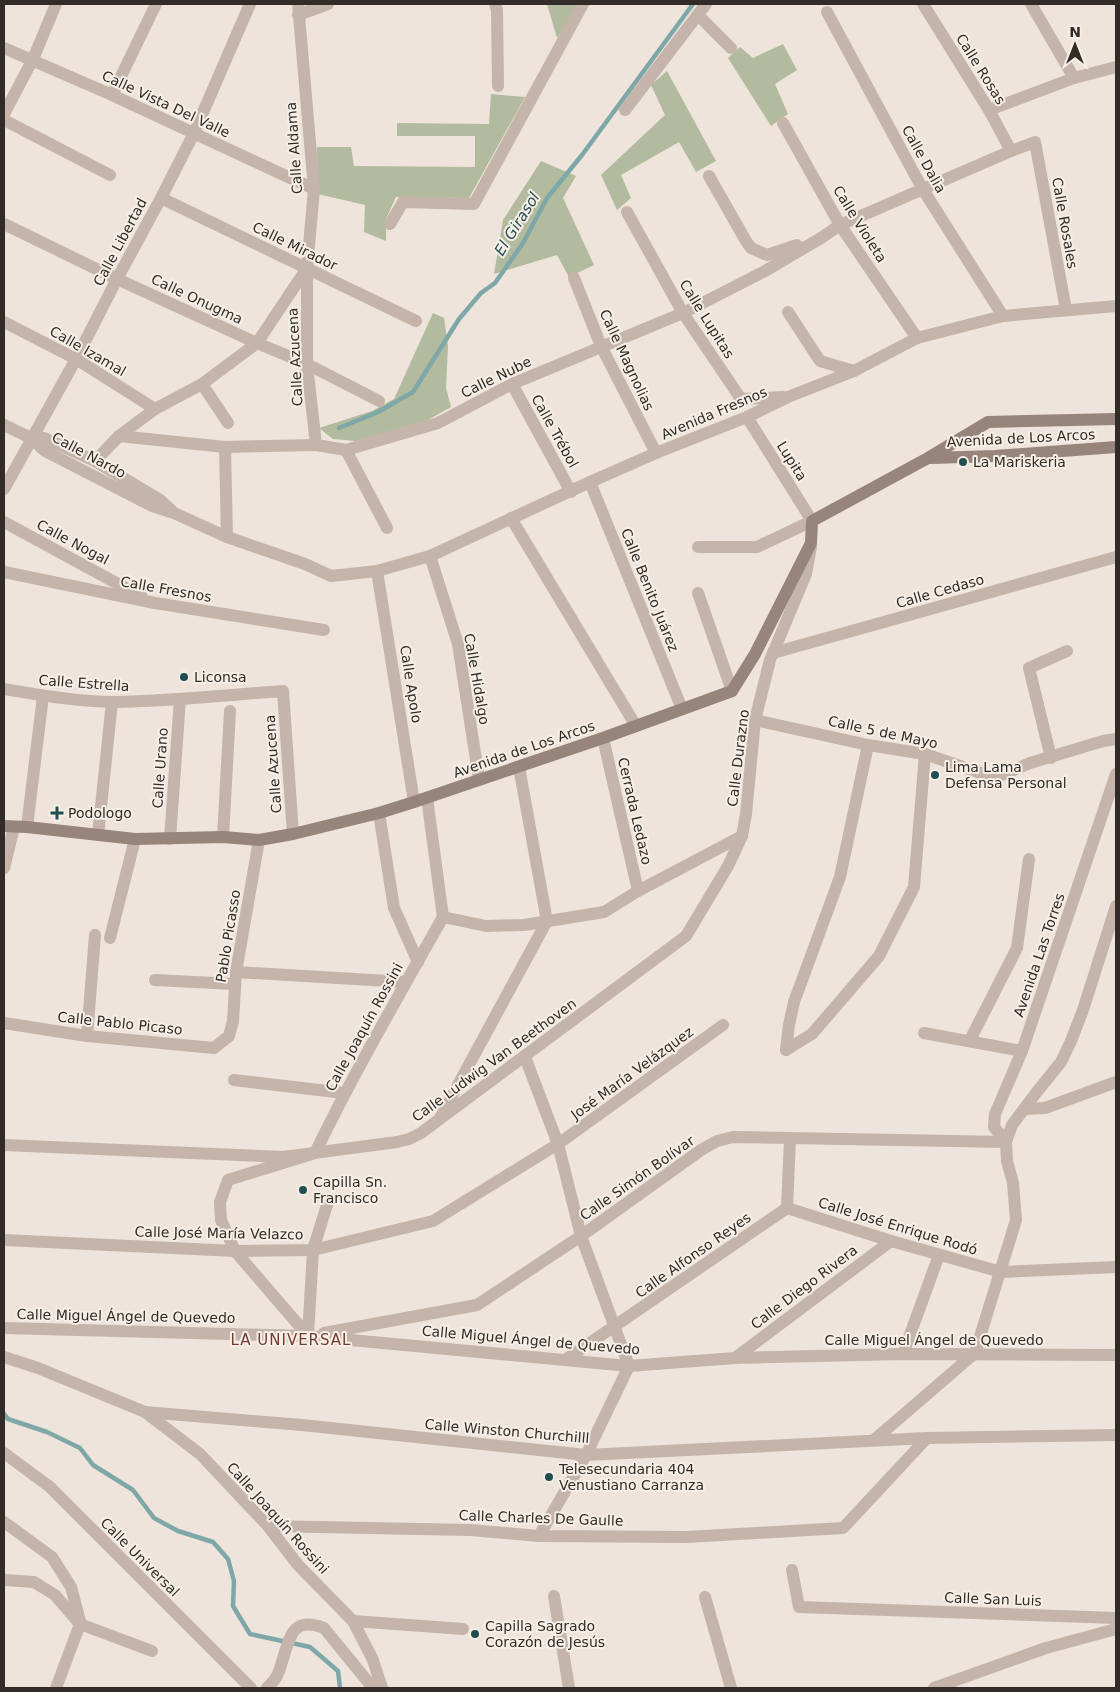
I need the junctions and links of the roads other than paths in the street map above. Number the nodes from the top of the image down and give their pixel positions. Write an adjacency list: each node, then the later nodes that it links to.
1 (56, 4): 15 (street)
2 (156, 4): 19 (street)
3 (250, 4): 25 (street, Calle Libertad)
4 (328, 4): 10 (street)
5 (495, 4): 18 (street)
6 (583, 4): 34 (street)
7 (706, 4): 12 (street)
8 (923, 4): 21 (street, Calle Rosas)
9 (1031, 4): 17 (street)
10 (298, 10): 30 (street, Calle Aldama)
11 (827, 12): 29 (street, Calle Dalia)
12 (698, 15): 14 (street); 20 (street)
13 (4, 48): 15 (street, Calle Vista Del Valle)
14 (731, 48)
15 (32, 59): 19 (street, Calle Vista Del Valle); 22 (street)
16 (1116, 66): 17 (street)
17 (1074, 78): 21 (street)
18 (498, 86)
19 (112, 95): 25 (street, Calle Vista Del Valle)
20 (625, 110)
21 (989, 110): 26 (street, Calle Rosas)
22 (4, 114)
23 (4, 120): 27 (street)
24 (782, 123): 35 (street, Calle Violeta)
25 (194, 134): 30 (street, Calle Vista Del Valle); 31 (street, Calle Libertad)
26 (1011, 151): 29 (street); 41 (street, Calle Rosales)
27 (110, 175)
28 (710, 176): 36 (street)
29 (922, 188): 35 (street); 44 (street, Calle Dalia)
30 (314, 190): 37 (street, Calle Aldama)
31 (161, 198): 37 (street, Calle Mirador); 39 (street, Calle Libertad)
32 (628, 212): 43 (street, Calle Lupitas)
33 (4, 224): 39 (street, Calle Onugma)
34 (390, 224)
35 (840, 224): 36 (street); 47 (street, Calle Violeta)
36 (821, 238): 43 (street, Calle Nube)
37 (307, 268): 45 (street, Calle Mirador); 48 (street, Calle Aldama); 51 (street, Calle Azucena)
38 (574, 278): 49 (street, Calle Magnolias)
39 (117, 279): 48 (street, Calle Onugma); 50 (street, Calle Libertad)
40 (1116, 306): 41 (street, Avenida Fresnos)
41 (1066, 310): 44 (street, Avenida Fresnos)
42 (788, 312): 52 (street)
43 (683, 313): 49 (street, Calle Nube); 55 (street, Calle Lupitas)
44 (1003, 316): 47 (street, Avenida Fresnos)
45 (416, 321)
46 (4, 322): 50 (street, Calle Izamal)
47 (917, 338): 52 (street, Avenida Fresnos)
48 (257, 343): 51 (street, Calle Onugma); 53 (street, Calle Aldama)
49 (601, 346): 54 (street, Calle Nube); 68 (street, Calle Magnolias)
50 (76, 360): 57 (street, Calle Izamal); 63 (street, Calle Libertad)
51 (307, 364): 56 (street, Calle Onugma); 64 (street, Calle Azucena)
52 (854, 371): 55 (street, Avenida Fresnos)
53 (202, 384): 57 (street, Calle Aldama); 60 (street)
54 (512, 384): 67 (street, Calle Nube); 73 (street, Calle Trébol)
55 (788, 397): 58 (street, Avenida Fresnos)
56 (379, 401)
57 (155, 409): 62 (street, Calle Aldama)
58 (747, 417): 68 (street, Avenida Fresnos); 77 (street, Lupita)
59 (1116, 418): 69 (main road, Avenida de Los Arcos)
60 (228, 423)
61 (4, 425): 63 (street)
62 (119, 436): 65 (street, Calle Nube); 70 (street, Calle Aldama)
63 (31, 438): 70 (street, Calle Nardo); 72 (street, Calle Libertad); 74 (street, Calle Nardo)
64 (316, 445): 65 (street, Calle Nube); 67 (street, Calle Nube)
65 (225, 447): 79 (street)
66 (1116, 448): 69 (main road, Avenida de Los Arcos)
67 (346, 450): 78 (street)
68 (656, 453): 71 (street, Avenida Fresnos)
69 (928, 458): 77 (main road, Avenida de Los Arcos)
70 (95, 461): 74 (street, Calle Nardo)
71 (590, 482): 73 (street, Avenida Fresnos); 98 (street, Calle Benito Juárez)
72 (4, 489)
73 (571, 492): 75 (street, Avenida Fresnos)
74 (174, 514): 79 (street, Calle Nardo)
75 (511, 518): 82 (street, Avenida Fresnos); 101 (street)
76 (4, 522): 88 (street, Calle Nogal)
77 (812, 522): 80 (main road); 81 (street)
78 (388, 528)
79 (227, 538): 86 (street, Calle Nardo)
80 (812, 543): 91 (street, Calle Durazno); 94 (main road)
81 (698, 547)
82 (430, 556): 84 (street, Avenida Fresnos); 109 (street, Calle Hidalgo)
83 (1116, 557): 91 (street, Calle Cedaso)
84 (377, 571): 86 (street, Avenida Fresnos); 111 (street, Calle Apolo)
85 (4, 572): 88 (street, Calle Fresnos)
86 (331, 576)
87 (698, 593): 94 (street)
88 (155, 603): 89 (street, Calle Fresnos)
89 (324, 630)
90 (1067, 651): 106 (street)
91 (773, 653): 100 (street, Calle Durazno)
92 (4, 689): 95 (street, Calle Estrella)
93 (283, 691): 96 (street, Calle Estrella); 115 (street, Calle Azucena)
94 (732, 691): 98 (main road, Avenida de Los Arcos)
95 (43, 696): 97 (street, Calle Estrella); 114 (street)
96 (180, 699): 97 (street, Calle Estrella); 120 (street, Calle Urano)
97 (112, 702): 116 (street)
98 (682, 709): 101 (main road, Avenida de Los Arcos)
99 (230, 711): 118 (street)
100 (755, 720): 104 (street, Calle 5 de Mayo); 117 (street, Calle Durazno)
101 (636, 726): 102 (main road, Avenida de Los Arcos)
102 (603, 738): 107 (main road, Avenida de Los Arcos); 124 (street, Cerrada Ledazo)
103 (1116, 739): 106 (street, Calle 5 de Mayo)
104 (868, 745): 105 (street, Calle 5 de Mayo); 105 (street)
105 (924, 754): 106 (street, Calle 5 de Mayo)
106 (1051, 758)
107 (519, 767): 109 (main road, Avenida de Los Arcos); 127 (street)
108 (1116, 774): 140 (street, Avenida Las Torres)
109 (479, 779): 110 (main road, Avenida de Los Arcos)
110 (427, 798): 111 (main road, Avenida de Los Arcos); 126 (street)
111 (414, 802): 112 (main road, Avenida de Los Arcos)
112 (379, 813): 115 (main road, Avenida de Los Arcos); 130 (street)
113 (9, 826): 114 (main road, Avenida de Los Arcos); 123 (street)
114 (27, 827): 116 (main road, Avenida de Los Arcos)
115 (293, 834): 121 (main road, Avenida de Los Arcos)
116 (98, 835): 119 (main road, Avenida de Los Arcos)
117 (742, 836): 124 (street); 141 (street, Calle Ludwig Van Beethoven)
118 (223, 837): 120 (main road, Avenida de Los Arcos); 121 (main road, Avenida de Los Arcos)
119 (136, 839): 120 (main road, Avenida de Los Arcos); 129 (street)
120 (170, 839)
121 (259, 840): 131 (street, Pablo Picasso)
122 (1029, 859): 139 (street)
123 (4, 868)
124 (638, 891): 127 (street)
125 (1116, 906): 145 (street)
126 (443, 917): 127 (street); 130 (street, Calle Joaquín Rossini)
127 (547, 921): 146 (street)
128 (95, 935): 137 (street)
129 (110, 938)
130 (418, 962): 133 (street, Calle Joaquín Rossini)
131 (235, 978): 132 (street); 133 (street); 138 (street, Pablo Picasso)
132 (155, 980)
133 (405, 982): 144 (street, Calle Joaquín Rossini)
134 (4, 1024): 137 (street, Calle Pablo Picaso)
135 (723, 1026): 149 (street, José María Velázquez)
136 (924, 1033): 139 (street)
137 (88, 1036): 138 (street, Calle Pablo Picaso)
138 (229, 1036)
139 (970, 1040): 140 (street)
140 (1022, 1051): 148 (street, Avenida Las Torres)
141 (525, 1057): 146 (street, Calle Ludwig Van Beethoven); 149 (street)
142 (234, 1080): 144 (street)
143 (1116, 1082): 145 (street)
144 (344, 1094): 151 (street, Calle Joaquín Rossini)
145 (1024, 1109): 148 (street)
146 (440, 1118): 151 (street, Calle Ludwig Van Beethoven)
147 (790, 1139): 148 (street, Calle Simón Bolívar); 153 (street); 154 (street, Calle Simón Bolívar)
148 (1006, 1142): 161 (street, Avenida Las Torres)
149 (558, 1144): 154 (street); 157 (street, Calle José María Velazco)
150 (4, 1145): 151 (street, Calle Ludwig Van Beethoven)
151 (315, 1153): 158 (street)
152 (327, 1205): 157 (street)
153 (787, 1208): 156 (street, Calle José Enrique Rodó); 162 (street, Calle Alfonso Reyes)
154 (581, 1236): 162 (street); 164 (street, Calle Simón Bolívar)
155 (4, 1240): 158 (street, Calle José María Velazco)
156 (891, 1241): 159 (street, Calle José Enrique Rodó); 169 (street, Calle Diego Rivera)
157 (313, 1250): 158 (street, Calle José María Velazco); 164 (street)
158 (235, 1251): 164 (street)
159 (939, 1255): 161 (street, Calle José Enrique Rodó); 166 (street)
160 (1116, 1268): 161 (street, Calle José Enrique Rodó)
161 (1000, 1272): 165 (street, Avenida Las Torres)
162 (615, 1327): 170 (street, Calle Alfonso Reyes); 171 (street)
163 (4, 1328): 164 (street, Calle Miguel Ángel de Quevedo)
164 (308, 1336): 170 (street, Calle Miguel Ángel de Quevedo)
165 (976, 1353): 166 (street, Calle Miguel Ángel de Quevedo); 167 (street, Calle Miguel Ángel de Quevedo); 175 (street)
166 (903, 1354): 169 (street, Calle Miguel Ángel de Quevedo)
167 (1116, 1355)
168 (4, 1357): 172 (street, Calle Joaquín Rossini)
169 (734, 1358): 171 (street, Calle Miguel Ángel de Quevedo)
170 (565, 1360): 171 (street, Calle Miguel Ángel de Quevedo)
171 (629, 1366): 177 (street)
172 (145, 1412): 177 (street, Calle Winston Churchilll); 179 (street, Calle Joaquín Rossini)
173 (1116, 1435): 174 (street, Calle Winston Churchilll)
174 (927, 1438): 175 (street, Calle Winston Churchilll); 180 (street, Calle Charles De Gaulle)
175 (874, 1440): 177 (street, Calle Winston Churchilll)
176 (4, 1452): 192 (street, Calle Universal)
177 (586, 1455): 180 (street)
178 (4, 1522): 187 (street)
179 (268, 1526): 180 (street, Calle Charles De Gaulle); 186 (street, Calle Joaquín Rossini)
180 (539, 1536)
181 (792, 1570): 185 (street, Calle San Luis)
182 (4, 1580): 187 (street)
183 (554, 1596): 196 (street)
184 (705, 1597): 197 (street)
185 (1116, 1618)
186 (353, 1622): 188 (street); 195 (street, Calle Joaquín Rossini)
187 (80, 1624): 190 (street); 191 (street)
188 (463, 1629)
189 (1116, 1629): 198 (street)
190 (152, 1652)
191 (56, 1688)
192 (250, 1688)
193 (267, 1688): 194 (street)
194 (373, 1688)
195 (382, 1688)
196 (569, 1688)
197 (731, 1688)
198 (934, 1688)

